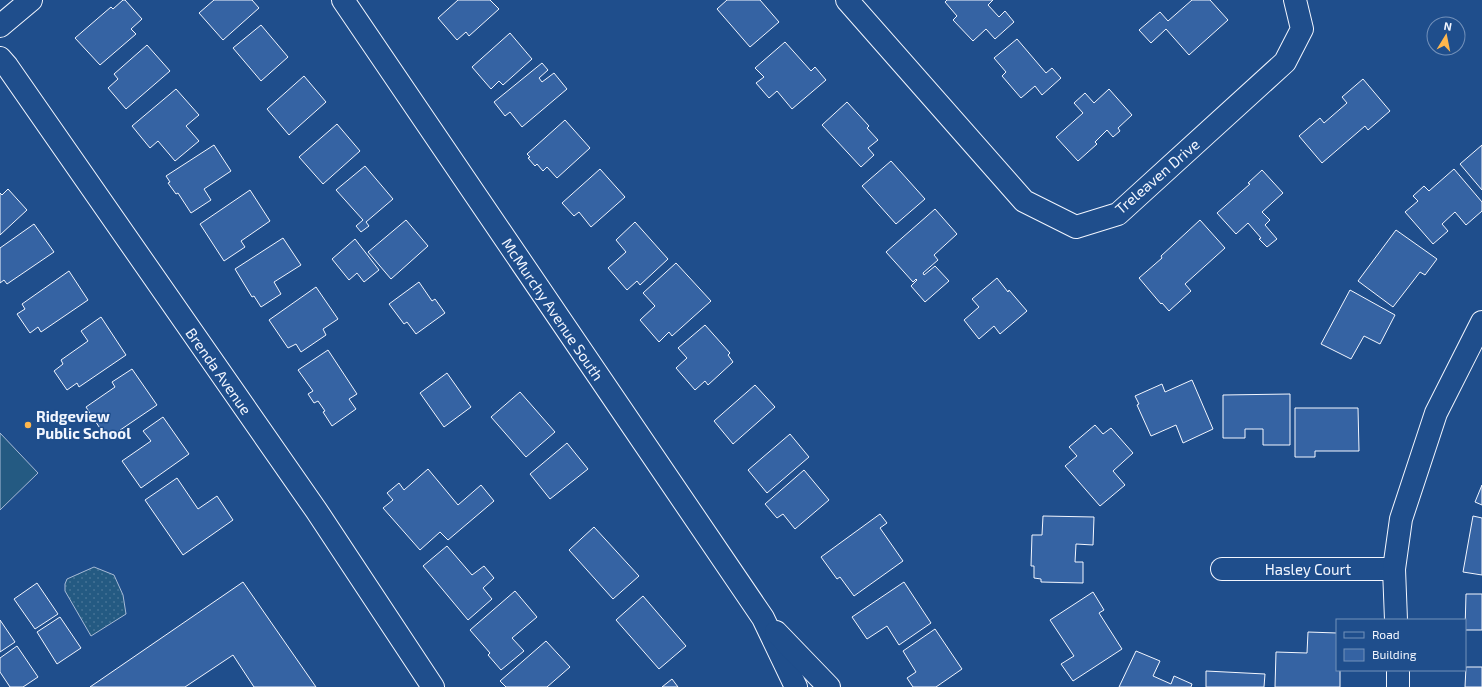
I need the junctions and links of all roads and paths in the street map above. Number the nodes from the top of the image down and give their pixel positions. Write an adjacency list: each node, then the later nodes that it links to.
1 (31, 0): 5 (street)
2 (343, 0): 10 (street, McMurchy Avenue South)
3 (847, 0): 4 (street, Treleaven Drive)
4 (1295, 0)
5 (0, 26)
6 (0, 58): 13 (street, Brenda Avenue)
7 (1482, 322): 9 (street)
8 (1222, 569): 9 (street, Hasley Court)
9 (1394, 569): 11 (street)
10 (763, 618): 14 (street, McMurchy Avenue South); 15 (street, McMurchy Avenue South)
11 (1396, 619)
12 (1398, 671): 16 (street)
13 (433, 687)
14 (796, 687)
15 (829, 687)
16 (1398, 687)

